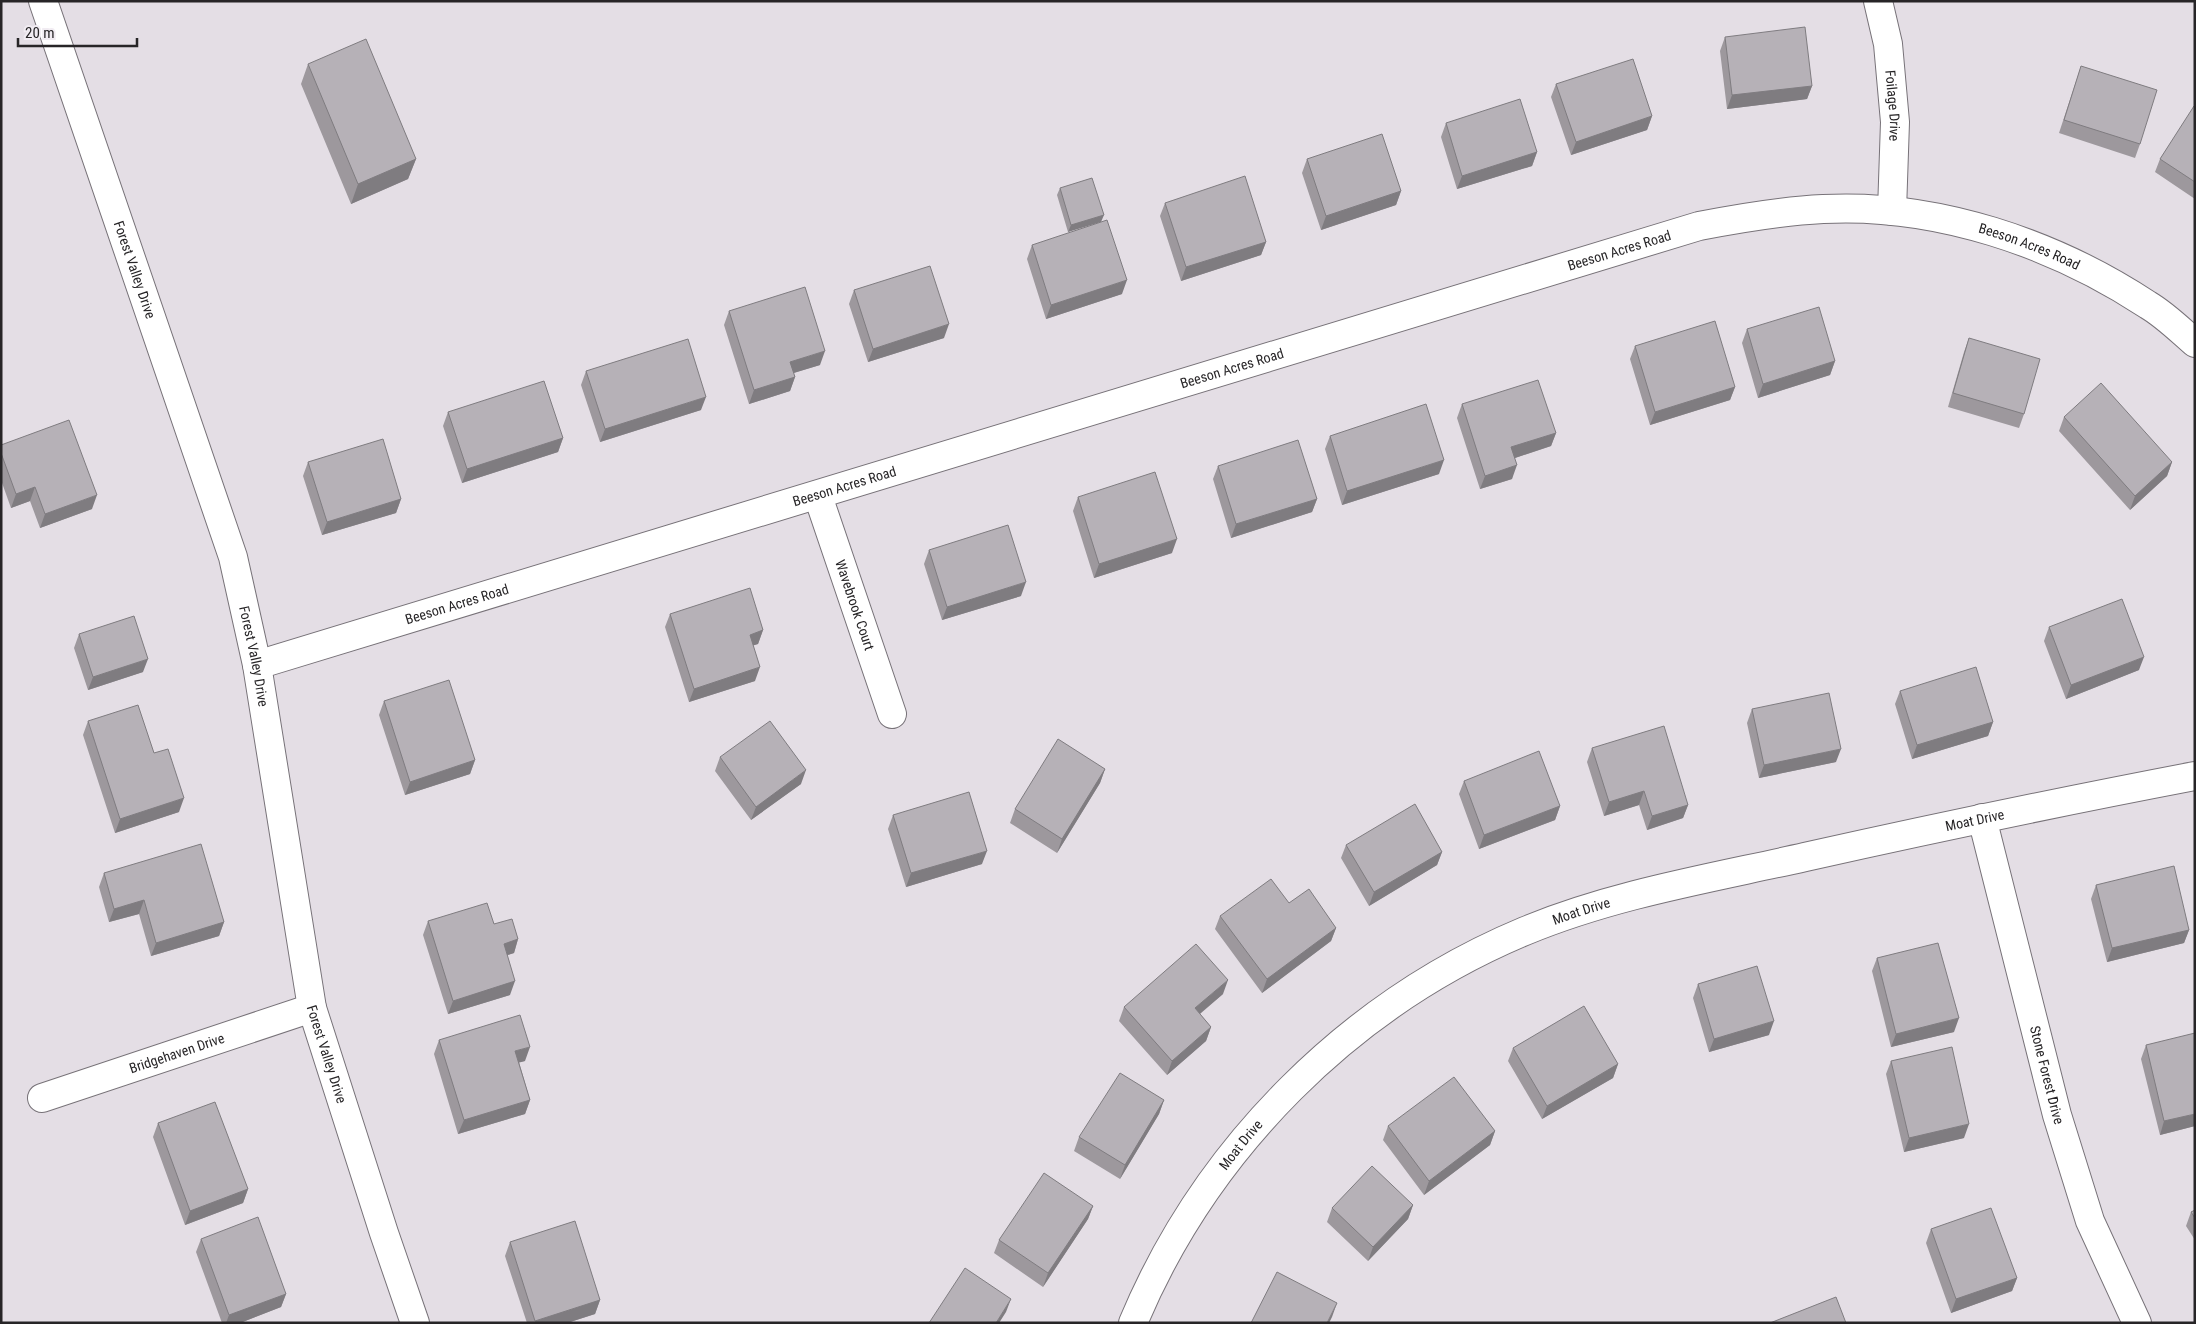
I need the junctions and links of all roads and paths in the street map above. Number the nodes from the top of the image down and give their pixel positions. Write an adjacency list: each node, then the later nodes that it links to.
1 (43, 1): 6 (street, Forest Valley Drive)
2 (1878, 1): 3 (street, Foilage Drive)
3 (1892, 211): 4 (street, Beeson Acres Road); 5 (street, Beeson Acres Road)
4 (2195, 343)
5 (818, 496): 6 (street, Beeson Acres Road); 7 (street, Wavebrook Court)
6 (257, 665): 10 (street, Forest Valley Drive)
7 (892, 714)
8 (2195, 776): 9 (street, Moat Drive)
9 (1982, 818): 12 (street, Stone Forest Drive); 14 (street, Moat Drive)
10 (312, 1008): 11 (street, Bridgehaven Drive); 13 (street, Forest Valley Drive)
11 (42, 1098)
12 (2129, 1320)
13 (415, 1323)
14 (1133, 1323)

